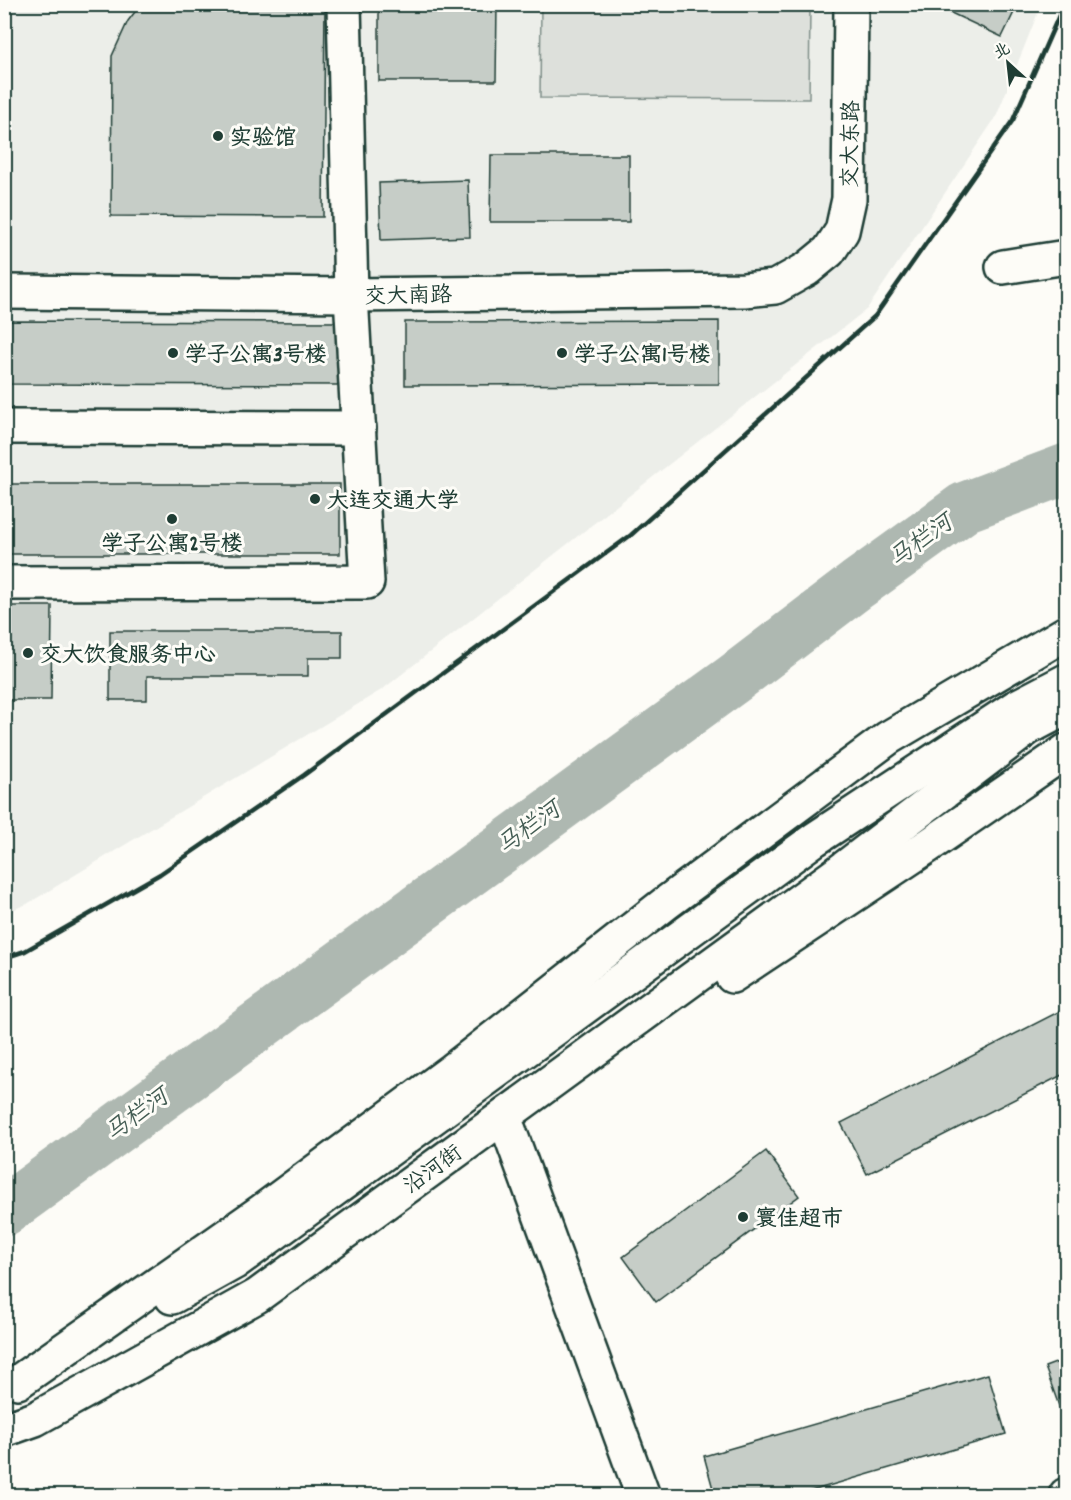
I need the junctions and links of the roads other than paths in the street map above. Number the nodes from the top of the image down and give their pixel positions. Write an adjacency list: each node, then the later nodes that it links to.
1 (344, 4): 7 (main road)
2 (851, 4): 5 (main road, 交大东路)
3 (1066, 257): 4 (main road)
4 (1003, 267)
5 (807, 269): 7 (main road, 交大南路)
6 (4, 292): 7 (main road, 交大南路)
7 (351, 295): 9 (main road)
8 (4, 427): 9 (main road)
9 (359, 428): 10 (main road)
10 (4, 583)
11 (1066, 633): 17 (main road)
12 (1066, 681): 17 (main road, 沿河街)
13 (1066, 708): 16 (main road, 沿河街)
14 (1066, 751): 15 (main road)
15 (509, 1130): 16 (main road); 19 (main road)
16 (297, 1267): 18 (main road, 沿河街)
17 (11, 1385)
18 (4, 1430)
19 (643, 1496)

